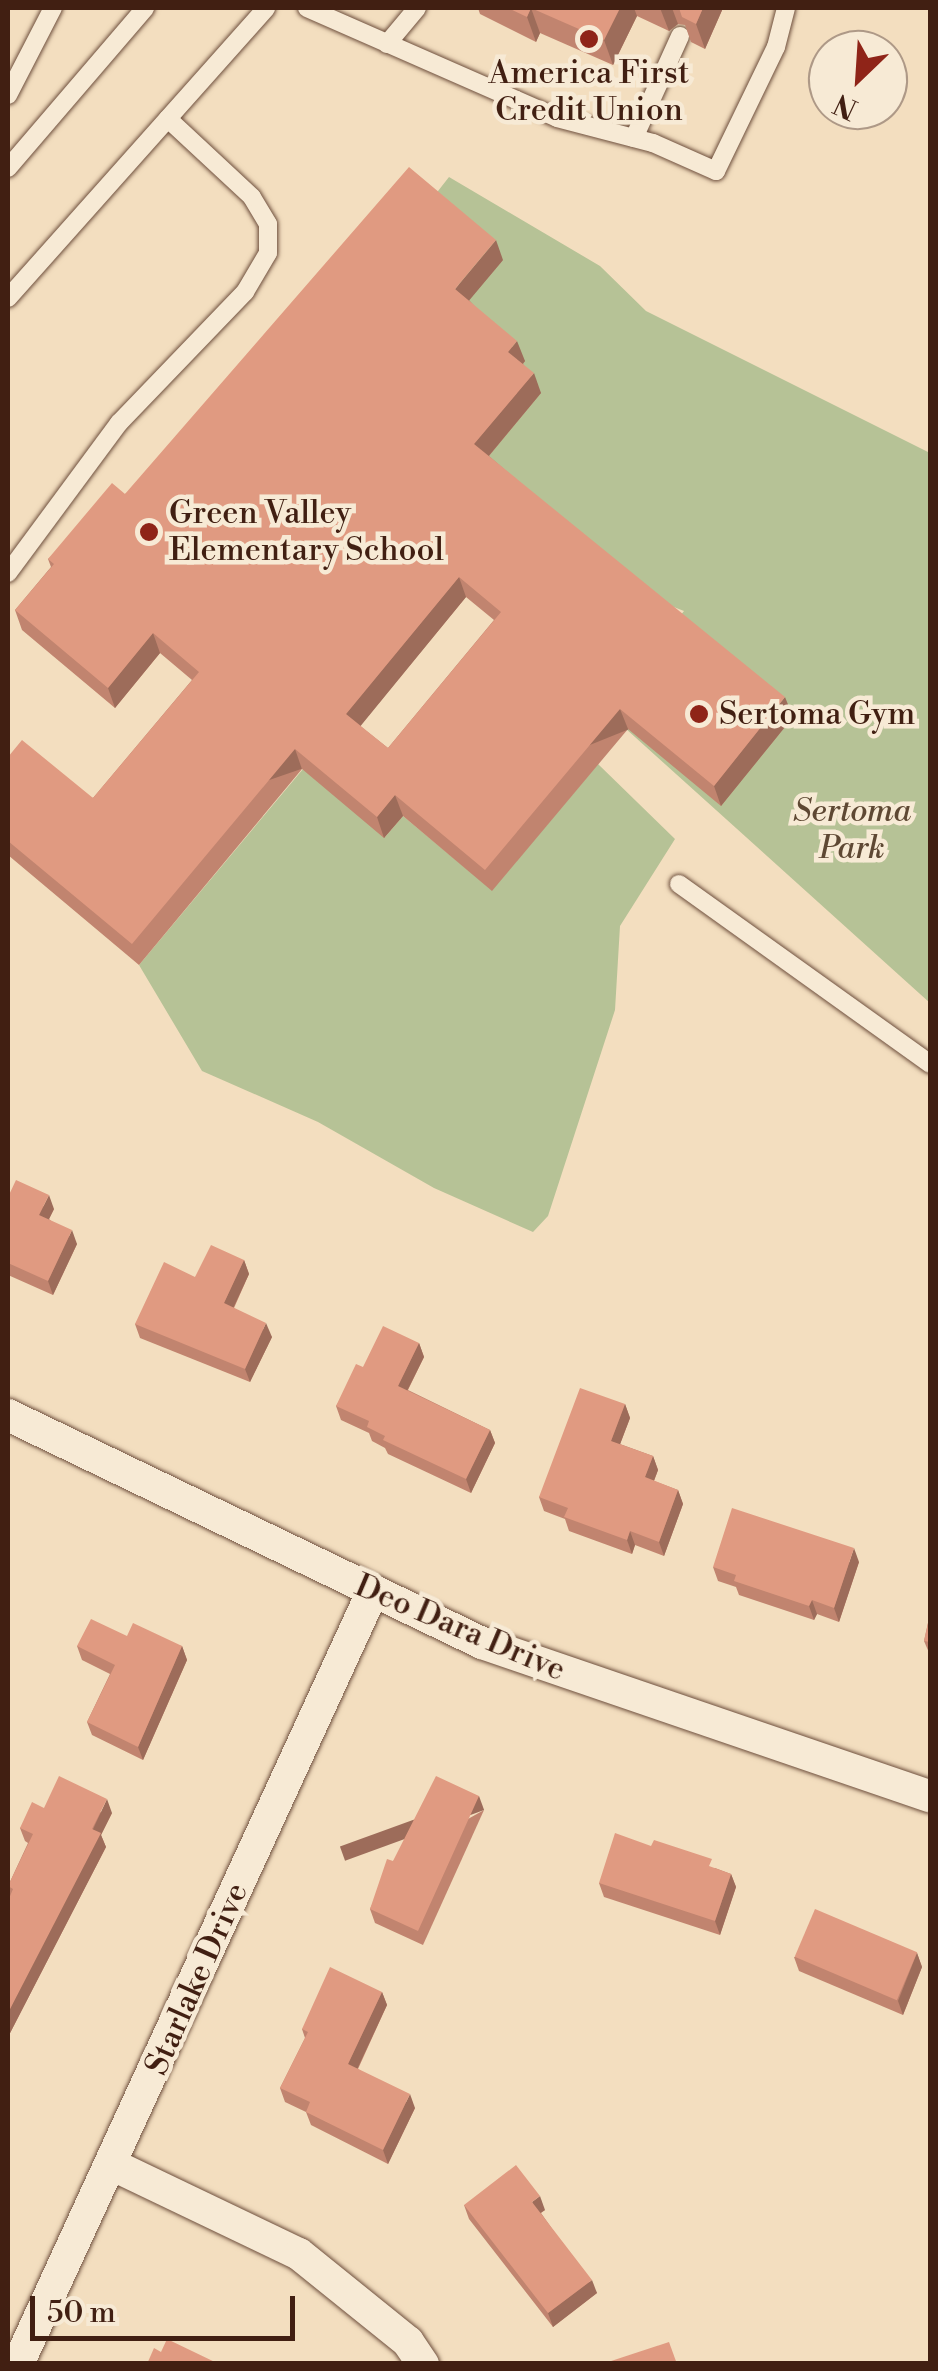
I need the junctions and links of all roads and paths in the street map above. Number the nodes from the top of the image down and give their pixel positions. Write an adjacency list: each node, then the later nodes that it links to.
1 (53, 8): 9 (lane)
2 (146, 8): 12 (lane)
3 (266, 8): 10 (lane)
4 (307, 8): 8 (lane)
5 (417, 8): 8 (lane)
6 (786, 8): 11 (lane)
7 (680, 36): 11 (lane)
8 (387, 44): 11 (lane)
9 (8, 95)
10 (168, 118): 13 (lane); 14 (lane)
11 (634, 138)
12 (8, 165)
13 (8, 298)
14 (8, 573)
15 (679, 884): 16 (lane)
16 (930, 1064)
17 (8, 1416): 18 (street, Deo Dara Drive)
18 (372, 1592): 19 (street, Deo Dara Drive); 20 (street, Starlake Drive)
19 (930, 1796)
20 (113, 2165): 21 (street, Starlake Drive); 22 (street)
21 (18, 2364)
22 (423, 2364)

